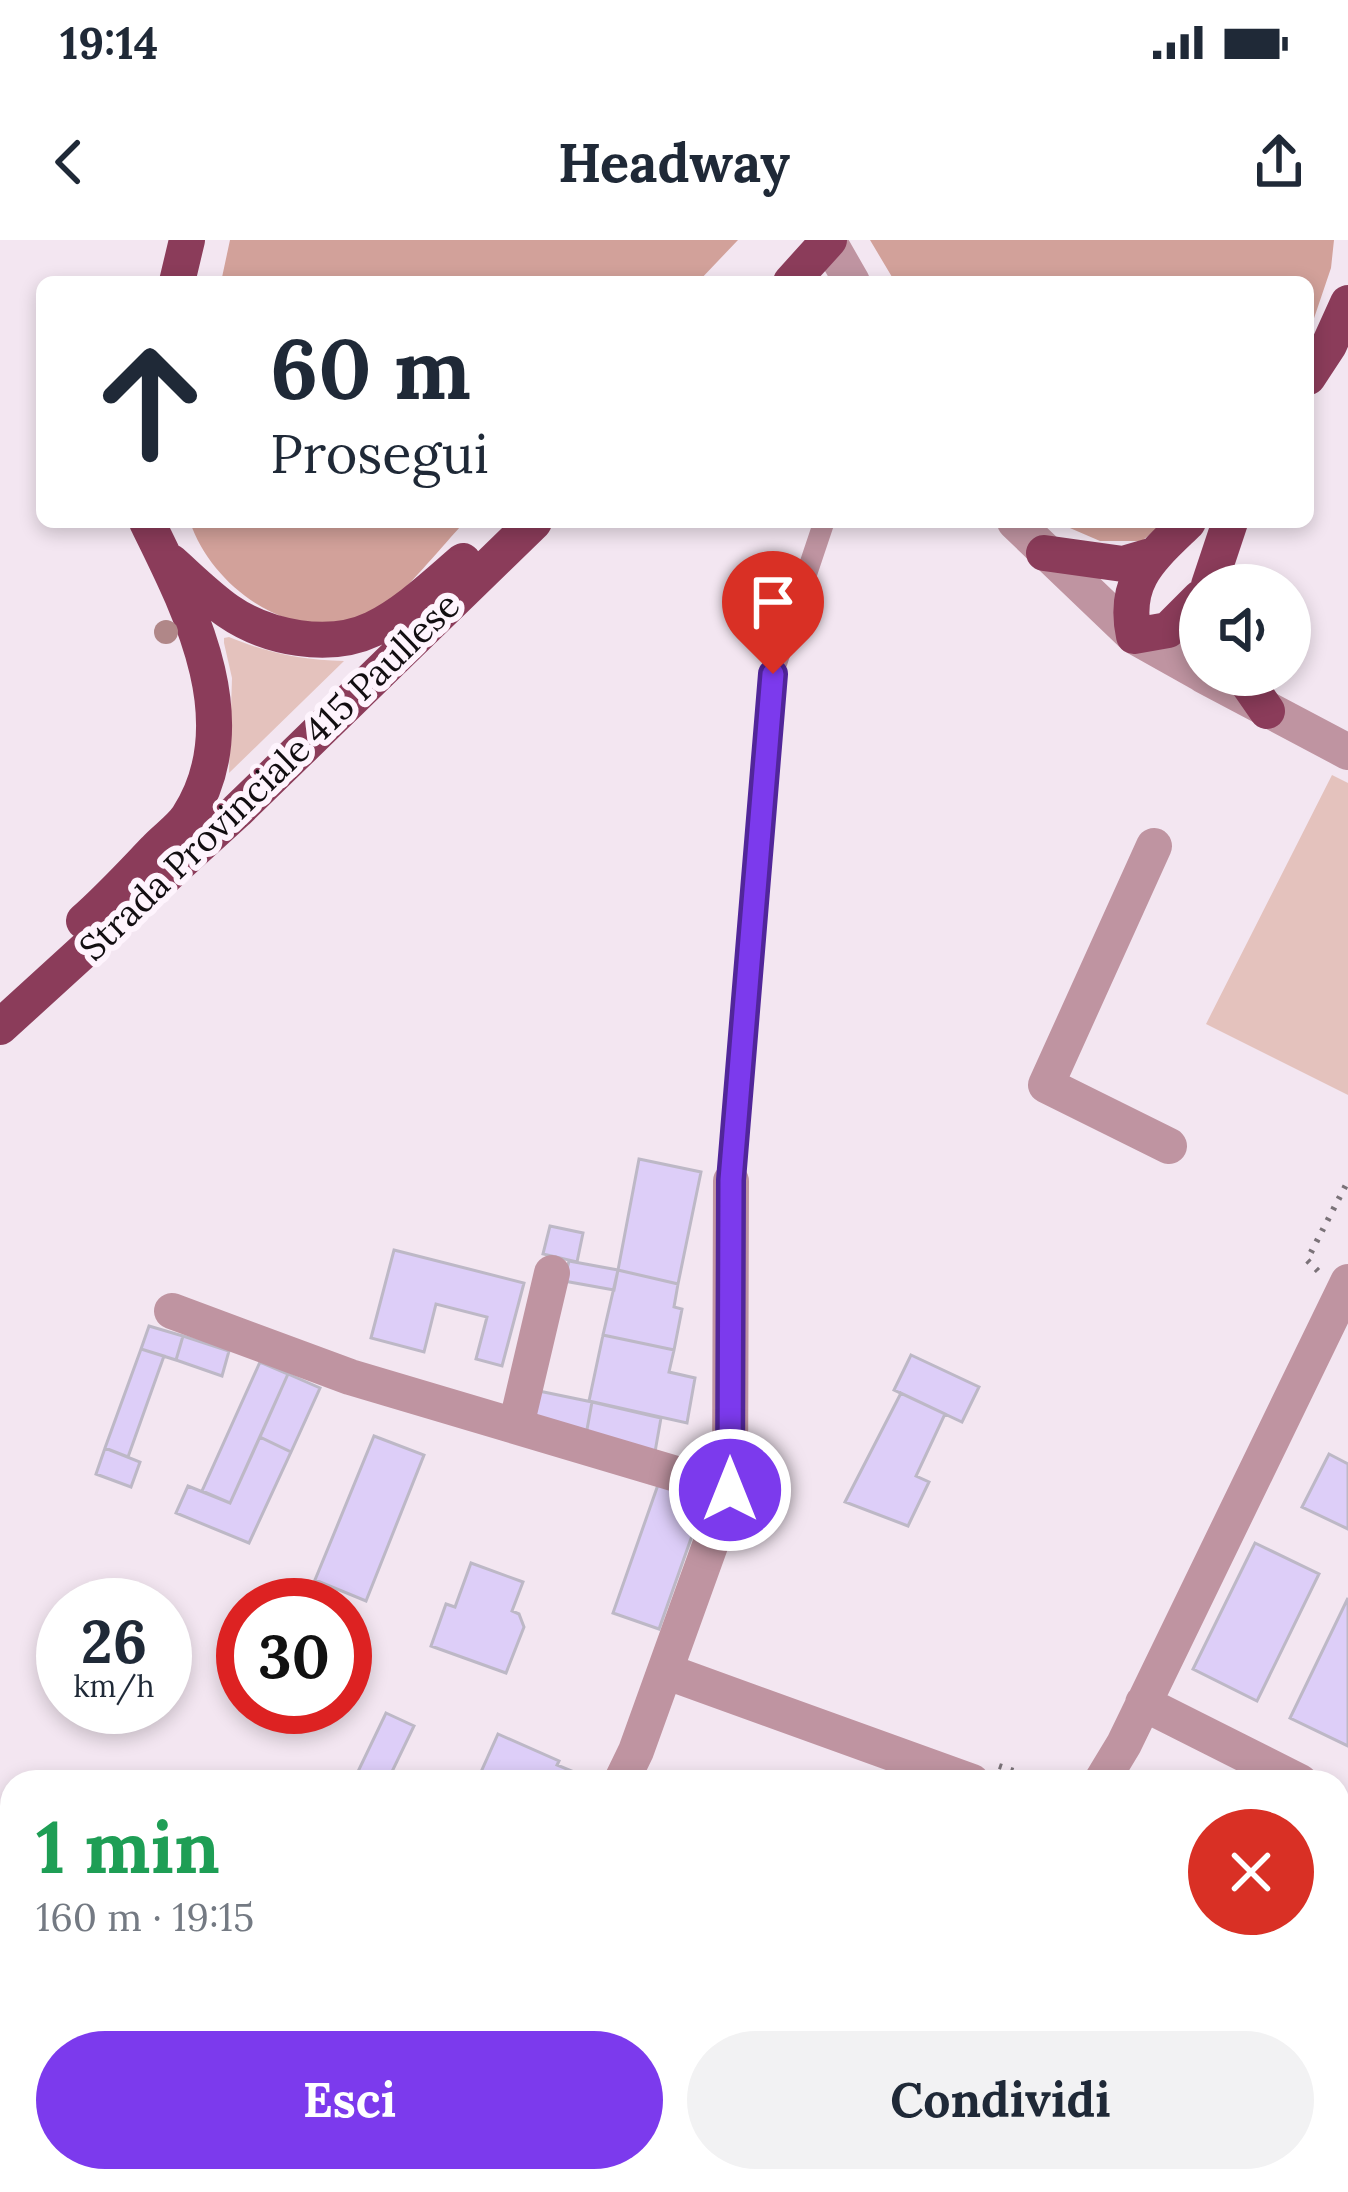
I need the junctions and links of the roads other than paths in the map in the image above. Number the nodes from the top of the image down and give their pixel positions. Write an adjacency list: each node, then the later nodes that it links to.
1 (187, 240): 4 (highway)
2 (801, 240): 5 (highway)
3 (829, 240): 6 (highway); 7 (street)
4 (178, 276)
5 (768, 276)
6 (796, 276)
7 (849, 276)
8 (1348, 303): 9 (highway)
9 (1314, 368)
10 (149, 528): 18 (highway)
11 (520, 528): 18 (highway)
12 (526, 528): 29 (highway, Strada Provinciale 415 Paullese)
13 (822, 528): 34 (lane)
14 (1021, 528): 17 (street)
15 (1183, 528): 19 (highway)
16 (1228, 528): 20 (highway)
17 (1044, 553): 19 (highway); 22 (street)
18 (164, 555): 30 (highway)
19 (1154, 555): 22 (highway)
20 (1216, 564)
21 (1179, 619): 22 (highway)
22 (1134, 636): 23 (street)
23 (1179, 661)
24 (1241, 696): 26 (street)
25 (1257, 696): 26 (highway)
26 (1267, 711): 27 (street)
27 (1348, 752)
28 (1154, 846): 33 (street)
29 (178, 866): 31 (highway, Strada Provinciale 415 Paullese); 32 (highway)
30 (0, 995)
31 (0, 1027)
32 (0, 1055)
33 (1169, 1146)
34 (731, 1180): 40 (street)
35 (552, 1273): 39 (street)
36 (1348, 1282): 38 (street)
37 (172, 1311): 39 (street)
38 (1335, 1344): 42 (street)
39 (516, 1426): 40 (street)
40 (730, 1490): 41 (street)
41 (665, 1671): 43 (street); 44 (street)
42 (1143, 1703): 45 (street); 46 (street)
43 (626, 1770)
44 (932, 1770)
45 (1107, 1770)
46 (1276, 1770)

